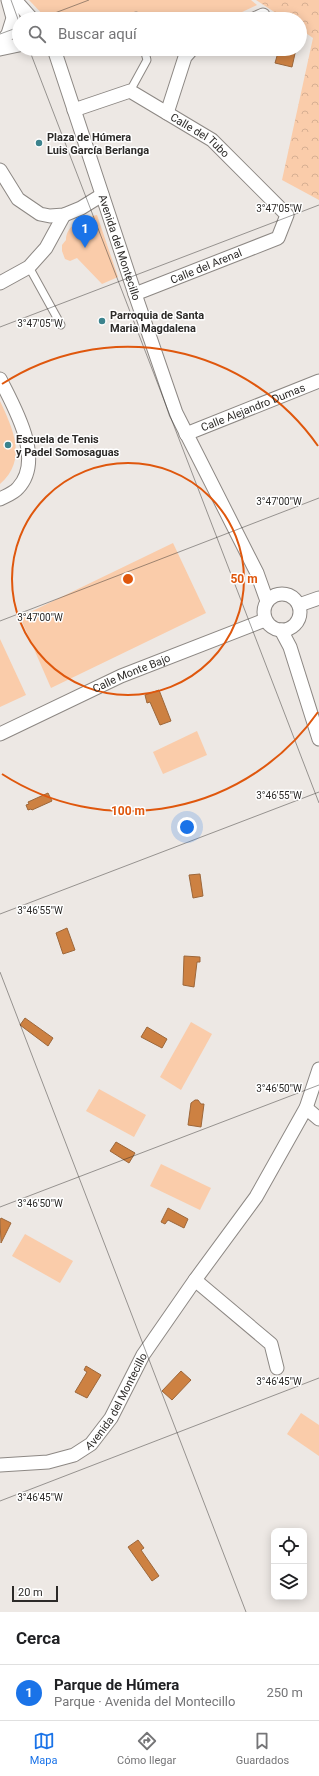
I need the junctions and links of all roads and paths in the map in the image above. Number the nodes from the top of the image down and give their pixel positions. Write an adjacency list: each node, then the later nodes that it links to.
1 (8, 0): 4 (street)
2 (15, 0): 3 (street)
3 (26, 12)
4 (12, 14)
5 (12, 21): 6 (street)
6 (0, 44)
7 (12, 46): 8 (street)
8 (0, 49)
9 (56, 56): 13 (street, Avenida del Montecillo)
10 (146, 56): 12 (lane)
11 (186, 56): 14 (street)
12 (130, 91): 13 (street); 14 (street, Calle del Tubo)
13 (74, 110): 16 (street, Avenida del Montecillo)
14 (167, 113): 19 (street, Calle del Tubo)
15 (0, 170): 17 (street)
16 (102, 195): 18 (street); 23 (street, Avenida del Montecillo)
17 (40, 214): 18 (street); 20 (street)
18 (64, 215): 20 (street)
19 (278, 238): 23 (street, Calle del Arenal)
20 (46, 248): 21 (street)
21 (29, 267): 22 (street); 24 (lane)
22 (0, 283)
23 (135, 294): 27 (street, Avenida del Montecillo)
24 (61, 325)
25 (0, 379): 28 (street)
26 (319, 381): 27 (street, Calle Alejandro Dumas)
27 (186, 434): 29 (street, Avenida del Montecillo)
28 (0, 499)
29 (272, 598): 31 (street); 32 (street)
30 (319, 598): 31 (street)
31 (299, 605): 33 (street)
32 (265, 620): 33 (street); 34 (street, Calle Monte Bajo)
33 (287, 628): 35 (street)
34 (0, 734)
35 (319, 738)
36 (319, 1069): 37 (street, Avenida del Montecillo)
37 (306, 1108): 38 (street); 39 (street, Avenida del Montecillo)
38 (319, 1120)
39 (195, 1280): 40 (street); 41 (street, Avenida del Montecillo)
40 (277, 1368)
41 (0, 1465)

